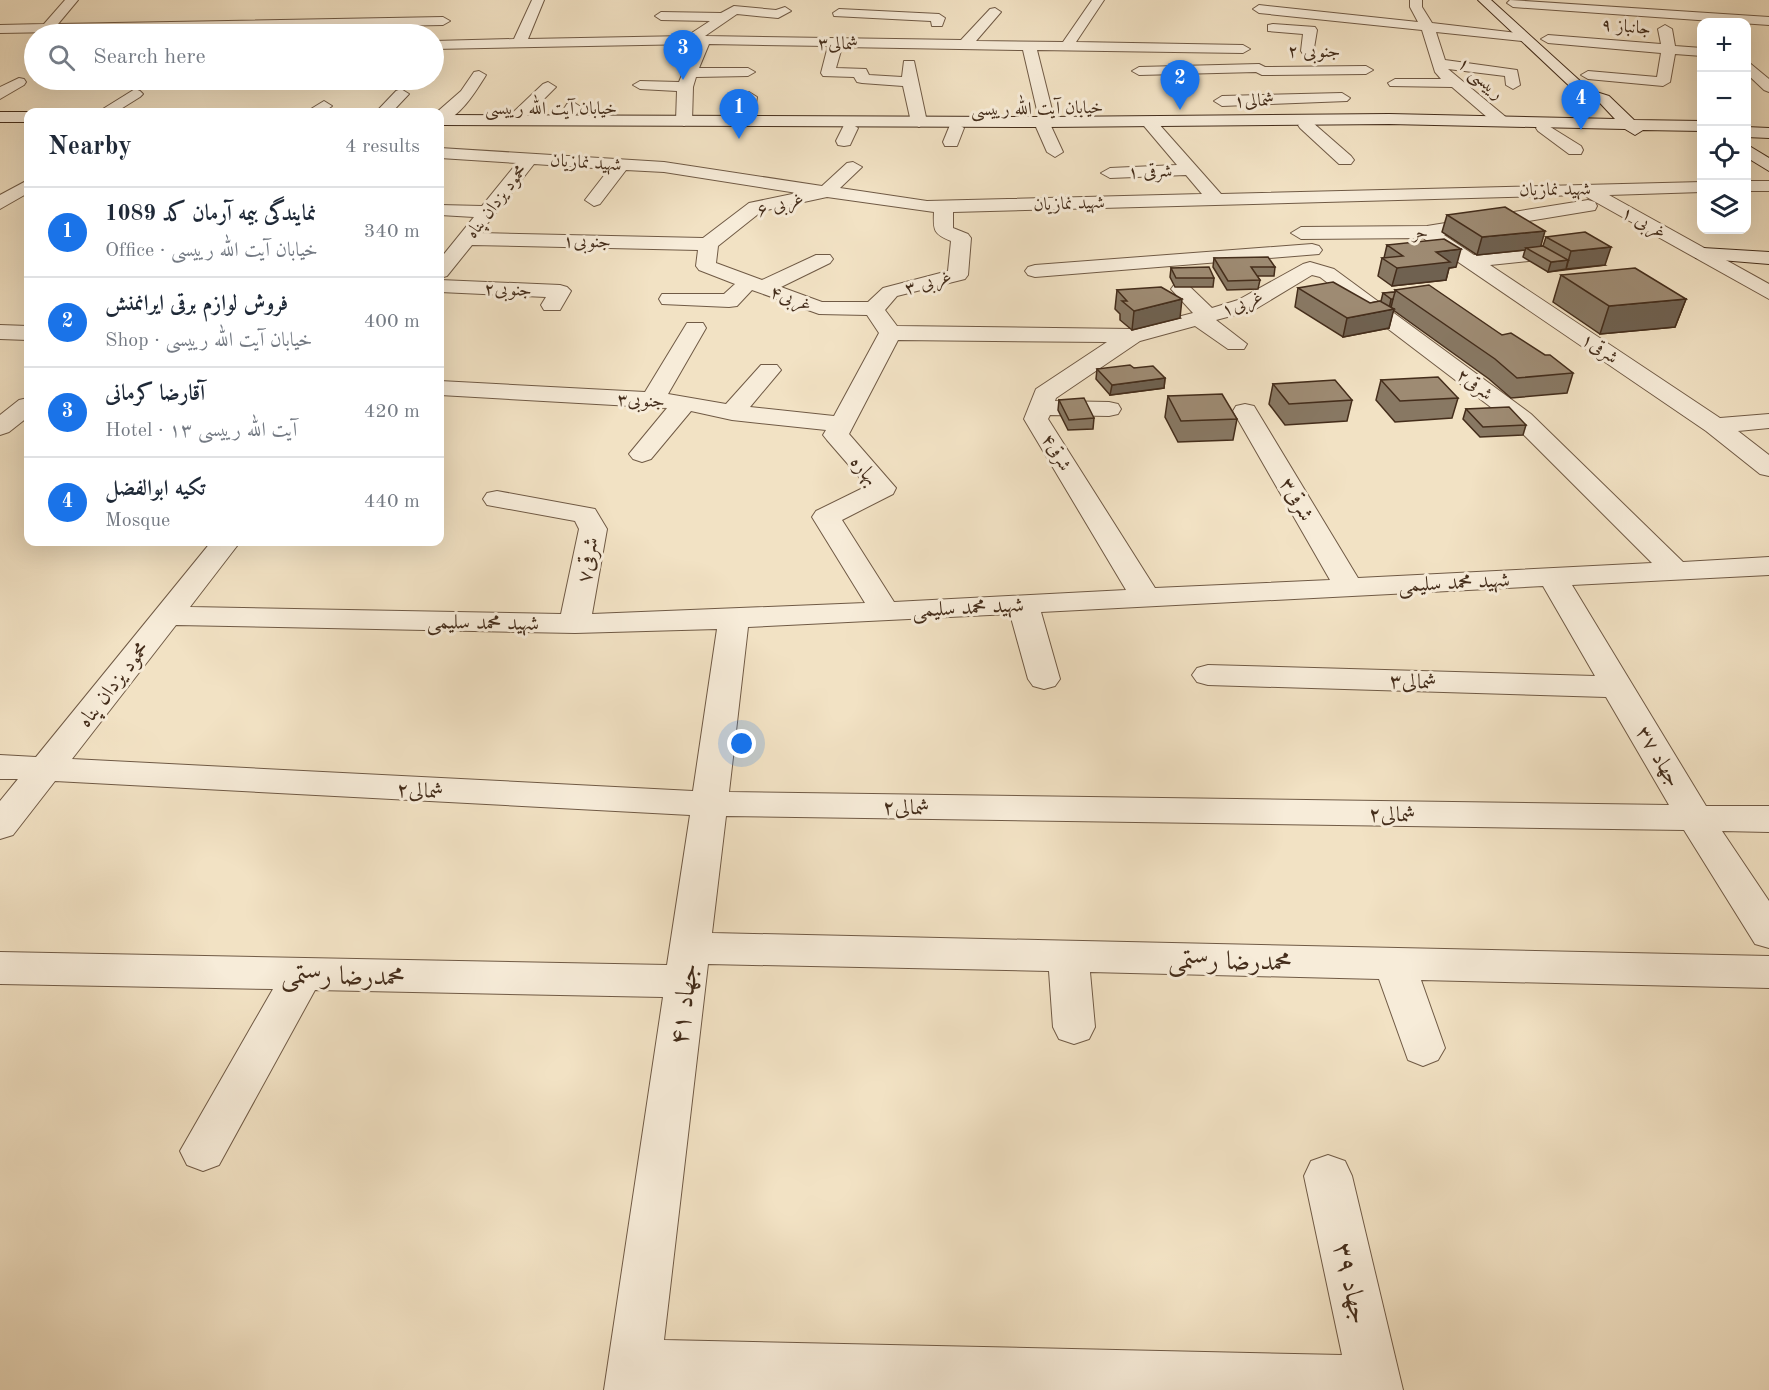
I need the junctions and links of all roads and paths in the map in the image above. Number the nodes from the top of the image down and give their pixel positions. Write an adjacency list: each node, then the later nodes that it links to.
1 (72, 0): 25 (street)
2 (538, 0): 39 (street)
3 (853, 0): 11 (street); 21 (street)
4 (1098, 0): 43 (street)
5 (1484, 0): 17 (street)
6 (1621, 0): 14 (street)
7 (1512, 1): 14 (street); 20 (street)
8 (1260, 5): 31 (street); 34 (street)
9 (1416, 5): 31 (street, رییسی ۱)
10 (204, 9): 26 (street)
11 (954, 9)
12 (785, 11): 19 (street)
13 (1472, 11): 17 (street)
14 (1629, 11): 18 (street)
15 (330, 12): 28 (street)
16 (996, 12): 41 (street)
17 (1495, 13): 35 (street)
18 (1662, 14): 22 (street); 45 (street)
19 (724, 17): 30 (street); 36 (street)
20 (1527, 17)
21 (831, 20): 24 (street); 37 (street)
22 (1769, 21)
23 (361, 23): 28 (street); 29 (street)
24 (937, 23)
25 (51, 24)
26 (195, 24)
27 (288, 24): 28 (street)
28 (314, 24)
29 (439, 24)
30 (655, 25): 36 (street, شمالی۳); 39 (street, شمالی۳)
31 (1428, 27): 35 (street); 51 (street, رییسی ۱)
32 (24, 28): 33 (street)
33 (0, 29)
34 (1255, 29): 44 (street); 46 (street)
35 (1522, 37): 72 (street)
36 (696, 40): 37 (street, شمالی۳); 57 (street)
37 (807, 42): 38 (street, شمالی۳)
38 (837, 43): 41 (street, شمالی۳); 59 (street)
39 (519, 44): 40 (street, شمالی۳)
40 (444, 45)
41 (964, 45): 42 (street, شمالی۳)
42 (1029, 46): 43 (street, شمالی۳); 87 (street)
43 (1067, 46): 44 (street, شمالی۳)
44 (1243, 49): 52 (street)
45 (1669, 49): 47 (street, جانباز ۹); 48 (street, جانباز ۹); 72 (street)
46 (1308, 51)
47 (1697, 52)
48 (1564, 53)
49 (1751, 61): 65 (street)
50 (909, 64): 59 (street)
51 (1440, 64): 61 (street, رییسی ۱); 62 (street)
52 (1260, 70): 53 (street, جنوبی ۲); 54 (street); 71 (street)
53 (1366, 70)
54 (1139, 71)
55 (748, 72): 57 (street)
56 (479, 75): 77 (street)
57 (688, 80): 63 (street); 99 (street)
58 (19, 82): 66 (street)
59 (909, 82): 85 (street)
60 (1395, 83): 61 (street)
61 (1456, 83): 83 (street, رییسی ۱)
62 (1513, 85)
63 (640, 86)
64 (548, 87): 82 (street)
65 (1769, 87)
66 (0, 94)
67 (135, 94): 74 (street)
68 (401, 94): 75 (street)
69 (749, 97): 84 (street)
70 (1342, 98): 71 (street, شمالی۱)
71 (1286, 99): 73 (street, شمالی۱); 86 (street)
72 (1604, 99): 96 (street)
73 (1222, 101)
74 (112, 108)
75 (388, 108)
76 (1153, 108): 88 (street)
77 (444, 115)
78 (0, 117): 79 (street)
79 (24, 117)
80 (565, 118): 82 (street, خیابان آیت الله رییسی); 94 (street, خیابان آیت الله رییسی); 99 (street, خیابان آیت الله رییسی)
81 (444, 119): 82 (street, خیابان آیت الله رییسی)
82 (514, 120)
83 (1501, 121): 86 (street, خیابان آیت الله رییسی); 96 (street, خیابان آیت الله رییسی)
84 (745, 122): 85 (street, خیابان آیت الله رییسی); 99 (street, خیابان آیت الله رییسی)
85 (919, 122): 87 (street, خیابان آیت الله رییسی)
86 (1305, 122): 88 (street, خیابان آیت الله رییسی); 95 (street, خیابان آیت الله رییسی); 106 (street)
87 (1045, 124): 88 (street, خیابان آیت الله رییسی); 99 (street, خیابان آیت الله رییسی); 104 (street)
88 (1160, 124): 111 (street)
89 (0, 125): 90 (street)
90 (24, 125)
91 (1697, 126): 96 (street)
92 (1751, 126): 93 (street)
93 (1769, 126)
94 (444, 127)
95 (1544, 128): 96 (street, خیابان آیت الله رییسی); 101 (street)
96 (1633, 128): 97 (street)
97 (1697, 131)
98 (1751, 132): 100 (street)
99 (684, 133): 110 (street)
100 (1769, 133)
101 (1575, 150)
102 (1751, 152): 109 (street)
103 (444, 153): 105 (street, شهید نمازیان)
104 (1055, 153)
105 (530, 158): 107 (street, شهید نمازیان); 127 (street, محمود یزدان پناه)
106 (1346, 160)
107 (621, 165): 110 (street, شهید نمازیان); 122 (street)
108 (853, 166): 118 (street)
109 (1769, 166)
110 (664, 167): 118 (street, شهید نمازیان)
111 (1190, 170): 112 (street, شرقی ۱); 121 (street)
112 (1110, 173)
113 (1380, 175): 119 (street)
114 (1751, 186): 115 (street)
115 (1769, 186)
116 (1697, 187): 117 (street, شهید نمازیان)
117 (1585, 189): 119 (street, شهید نمازیان); 123 (street, غربی ۱)
118 (826, 192): 125 (street, شهید نمازیان); 131 (street, غربی ۶)
119 (1401, 194): 120 (street, شهید نمازیان)
120 (1276, 197): 121 (street, شهید نمازیان); 133 (street)
121 (1216, 199): 124 (street, شهید نمازیان)
122 (594, 200)
123 (1609, 202): 129 (street, حر); 135 (street, غربی ۱)
124 (1019, 204): 125 (street, شهید نمازیان); 128 (street)
125 (944, 206): 148 (street, غربی ۳)
126 (444, 210): 127 (street)
127 (488, 212): 132 (street, محمود یزدان پناه)
128 (1028, 225)
129 (1427, 232): 133 (street, حر); 138 (street, شرقی۱)
130 (685, 243): 131 (street, جنوبی۱); 132 (street, جنوبی۱); 140 (street)
131 (708, 244): 142 (street, غربی۴)
132 (454, 247): 139 (street, محمود یزدان پناه)
133 (1308, 250): 141 (street, حر); 149 (street, غربی۱); 174 (street, شرقی۲)
134 (1557, 252): 138 (street)
135 (1703, 254): 136 (street); 145 (street, غربی ۱)
136 (1769, 258)
137 (824, 259): 142 (street)
138 (1471, 261): 167 (street, شرقی۱)
139 (444, 265)
140 (661, 267)
141 (1035, 271)
142 (757, 285): 146 (street); 148 (street, غربی۴)
143 (444, 286): 147 (street, جنوبی۲)
144 (1181, 289): 149 (street)
145 (1769, 293)
146 (670, 299)
147 (552, 305)
148 (874, 309): 153 (street)
149 (1202, 317): 154 (street, غربی۱); 155 (street)
150 (695, 328): 158 (street)
151 (0, 332): 152 (street)
152 (24, 333)
153 (890, 333): 154 (street); 166 (street)
154 (1132, 336): 161 (street, شرقی۴)
155 (1236, 344)
156 (769, 370): 164 (street)
157 (444, 388): 158 (street, جنوبی۳)
158 (652, 400): 159 (street, جنوبی۳)
159 (685, 402): 164 (street, جنوبی۳); 169 (street)
160 (24, 408): 168 (street)
161 (1040, 408): 162 (street); 177 (street, شرقی۴)
162 (1109, 409)
163 (1245, 411): 176 (street, شرقی۳)
164 (732, 413): 166 (street, جنوبی۳)
165 (1769, 421): 167 (street)
166 (842, 424): 179 (street, بهاره)
167 (1715, 426): 170 (street, شرقی۱)
168 (0, 427)
169 (642, 454)
170 (1769, 468)
171 (497, 499): 182 (street, شرقی۷)
172 (223, 546): 180 (street, محمود یزدان پناه)
173 (1769, 566): 174 (street, شهید محمد سلیمی)
174 (1676, 571): 175 (street, شهید محمد سلیمی)
175 (1552, 577): 176 (street, شهید محمد سلیمی); 185 (street, جهاد ۳۷)
176 (1349, 587): 177 (street, شهید محمد سلیمی)
177 (1146, 598): 178 (street, شهید محمد سلیمی)
178 (1023, 604): 179 (street, شهید محمد سلیمی); 184 (street)
179 (885, 611): 181 (street, شهید محمد سلیمی)
180 (167, 616): 182 (street, شهید محمد سلیمی); 187 (street, محمود یزدان پناه)
181 (734, 618): 182 (street, شهید محمد سلیمی); 188 (street, جهاد ۴۱)
182 (575, 624)
183 (1208, 675): 185 (street, شمالی۳)
184 (1044, 679)
185 (1618, 687): 189 (street, جهاد ۳۷)
186 (0, 767): 187 (street, شمالی۲)
187 (44, 771): 188 (street, شمالی۲); 191 (street, محمود یزدان پناه)
188 (710, 804): 189 (street, شمالی۲); 194 (street, جهاد ۴۱)
189 (1695, 818): 190 (street, شمالی۲); 192 (street, جهاد ۳۷)
190 (1769, 819)
191 (0, 826)
192 (1769, 933)
193 (1068, 956): 194 (street, محمدرضا رستمی); 195 (street, محمدرضا رستمی); 199 (street)
194 (689, 964): 198 (street, محمدرضا رستمی); 203 (street, جهاد ۴۱)
195 (1395, 964): 197 (street, محمدرضا رستمی); 200 (street)
196 (0, 969): 198 (street, محمدرضا رستمی)
197 (1769, 972)
198 (303, 974): 201 (street)
199 (1074, 1027)
200 (1423, 1048)
201 (203, 1151)
202 (1328, 1176): 204 (street, جهاد ۳۹)
203 (633, 1377): 204 (street)
204 (1375, 1386)

